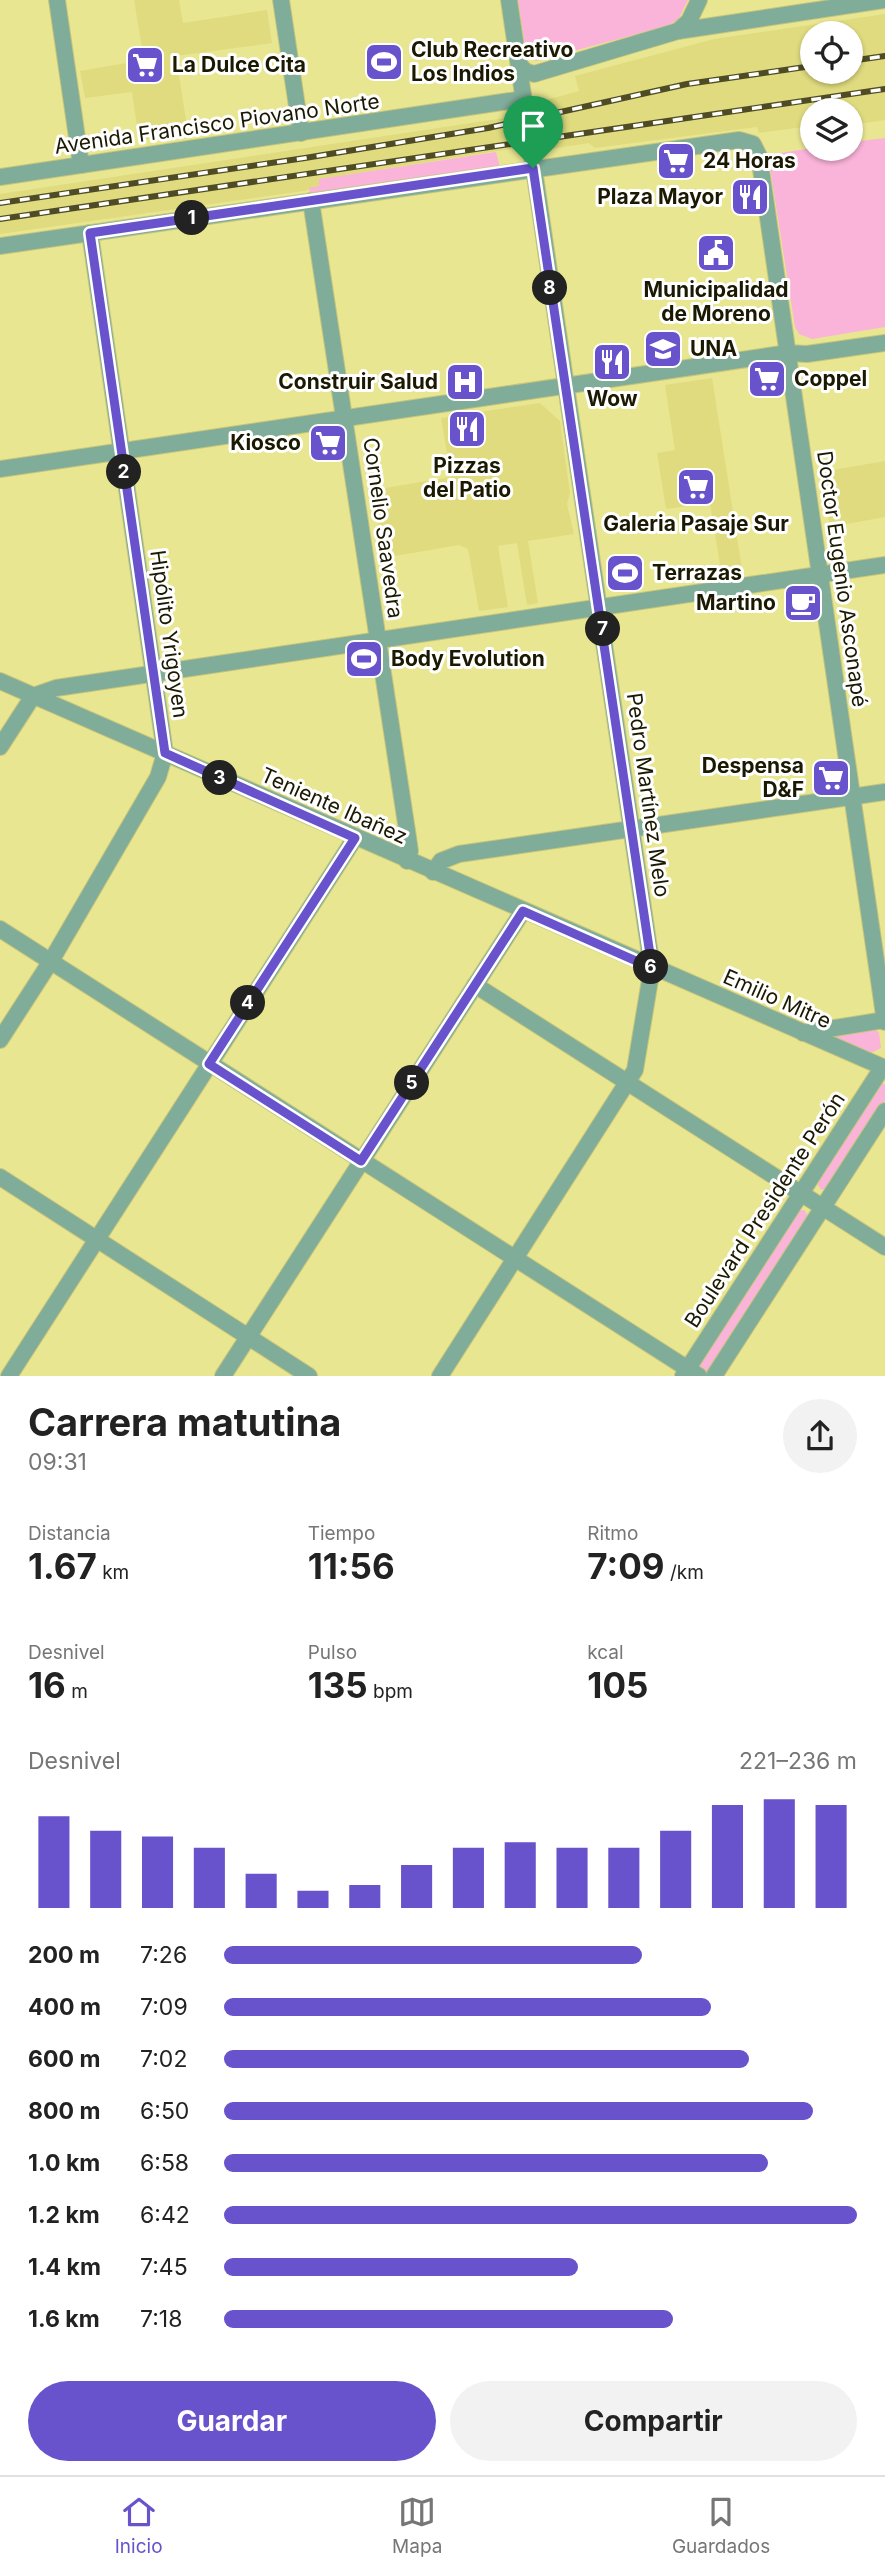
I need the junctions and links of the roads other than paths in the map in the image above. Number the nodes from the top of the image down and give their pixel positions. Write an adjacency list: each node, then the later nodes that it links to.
1 (57, 0): 11 (street)
2 (281, 0): 10 (street)
3 (509, 0): 7 (street, Pedro Martínez Melo)
4 (699, 0): 6 (street)
5 (884, 0): 6 (street)
6 (678, 31): 8 (street)
7 (519, 64): 8 (street); 9 (street, Pedro Martínez Melo)
8 (547, 70): 9 (street)
9 (523, 99): 10 (street, Avenida Francisco Piovano Norte); 12 (street, Pedro Martínez Melo)
10 (300, 133): 11 (street, Avenida Francisco Piovano Norte)
11 (81, 165): 13 (street, Avenida Francisco Piovano Norte)
12 (533, 168): 14 (street); 17 (street, Doctor Eugenio Asconapé); 21 (street, Pedro Martínez Melo)
13 (0, 177)
14 (311, 201): 15 (street); 22 (street, Cornelio Saavedra)
15 (90, 233): 16 (street); 23 (street, Hipólito Yrigoyen)
16 (0, 247)
17 (785, 331): 18 (street); 20 (street, Doctor Eugenio Asconapé)
18 (885, 333)
19 (885, 343): 20 (street)
20 (788, 353): 21 (street); 26 (street, Doctor Eugenio Asconapé)
21 (565, 386): 22 (street); 27 (street, Pedro Martínez Melo)
22 (346, 418): 23 (street); 28 (street, Cornelio Saavedra)
23 (121, 452): 24 (street); 29 (street, Hipólito Yrigoyen)
24 (0, 468)
25 (885, 565): 26 (street)
26 (820, 575): 27 (street); 35 (street, Doctor Eugenio Asconapé)
27 (600, 607): 28 (street); 36 (street, Pedro Martínez Melo)
28 (378, 640): 29 (street); 38 (street, Cornelio Saavedra)
29 (154, 673): 31 (street); 33 (street, Hipólito Yrigoyen)
30 (0, 681): 31 (street, Teniente Ibañez)
31 (33, 696): 32 (street); 33 (street, Teniente Ibañez)
32 (0, 747)
33 (165, 753): 37 (street, Teniente Ibañez); 42 (street, Hipólito Yrigoyen)
34 (885, 792): 35 (street)
35 (852, 797): 36 (street); 45 (street, Doctor Eugenio Asconapé)
36 (632, 829): 39 (street); 43 (street, Pedro Martínez Melo)
37 (355, 838): 38 (street, Teniente Ibañez); 48 (street)
38 (407, 861): 39 (street, Teniente Ibañez)
39 (433, 873): 40 (street, Teniente Ibañez)
40 (523, 911): 43 (street, Teniente Ibañez); 44 (street)
41 (0, 929): 42 (street)
42 (51, 961): 47 (street, Hipólito Yrigoyen); 48 (street)
43 (652, 968): 46 (street, Emilio Mitre); 50 (street, Pedro Martínez Melo)
44 (475, 985): 50 (street); 52 (street)
45 (885, 1021): 46 (street)
46 (803, 1032): 49 (street, Emilio Mitre)
47 (0, 1040)
48 (209, 1064): 52 (street); 56 (street)
49 (884, 1068): 54 (street, Boulevard Presidente Perón)
50 (628, 1083): 54 (street); 58 (street, Pedro Martínez Melo)
51 (885, 1111): 55 (street)
52 (361, 1161): 58 (street); 59 (street)
53 (0, 1178): 56 (street)
54 (801, 1193): 55 (street); 60 (street, Boulevard Presidente Perón)
55 (823, 1207): 57 (street); 65 (street)
56 (96, 1240): 59 (street); 61 (street)
57 (885, 1247)
58 (515, 1259): 60 (street); 64 (street, Pedro Martínez Melo)
59 (248, 1337): 62 (street); 63 (street)
60 (690, 1374)
61 (9, 1376)
62 (223, 1376)
63 (309, 1376)
64 (440, 1376)
65 (715, 1376)

